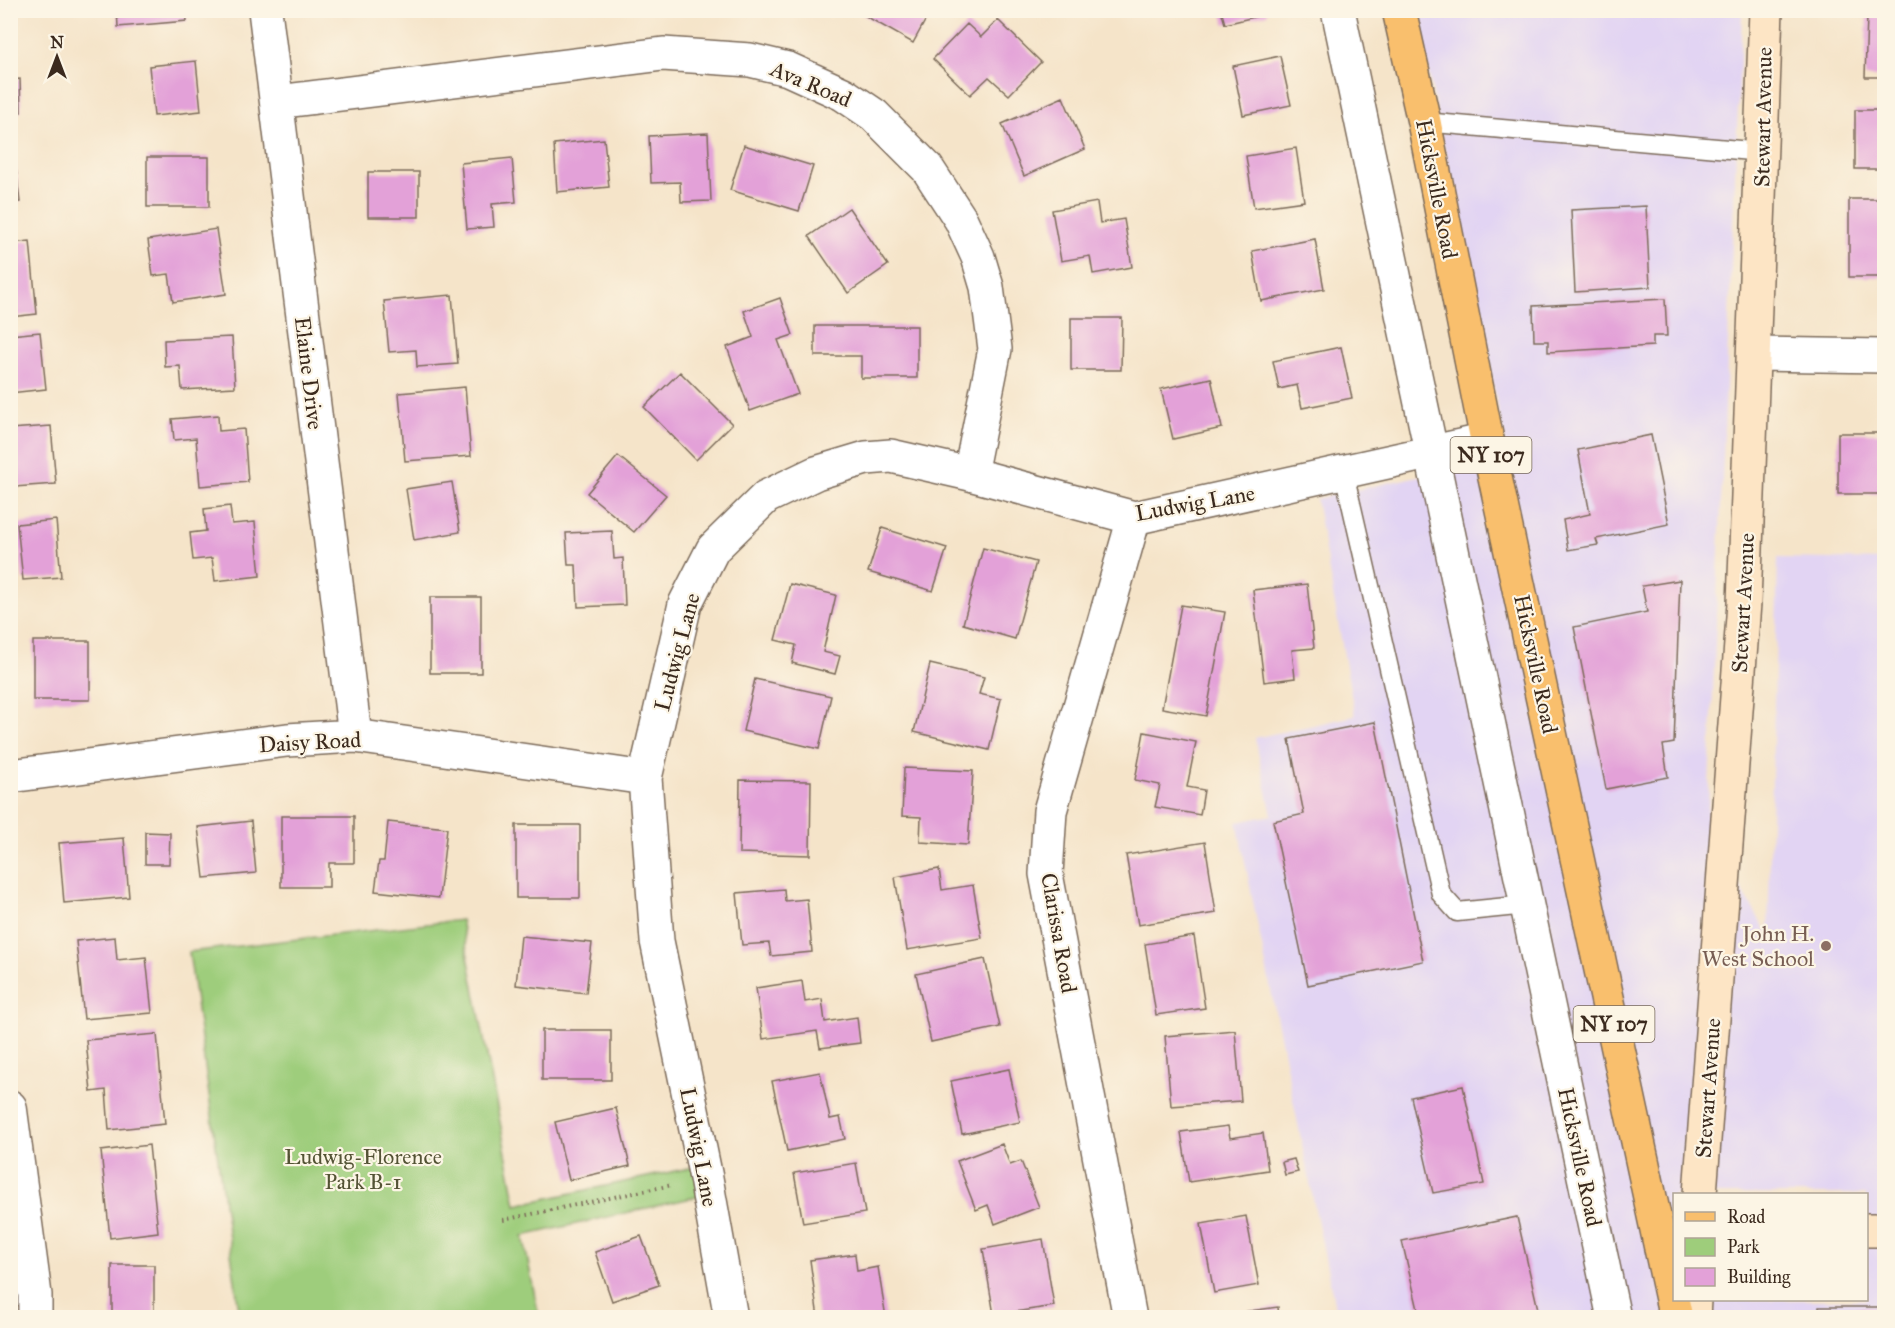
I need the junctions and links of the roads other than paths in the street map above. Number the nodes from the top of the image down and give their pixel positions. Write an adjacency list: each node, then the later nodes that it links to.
1 (265, 10): 5 (street, Elaine Drive)
2 (1338, 10): 11 (street, Hicksville Road)
3 (1399, 10): 6 (main road, Hicksville Road / NY 107)
4 (1766, 10): 7 (main road, Stewart Avenue)
5 (277, 102): 13 (street, Ava Road); 15 (street, Elaine Drive)
6 (1424, 122): 7 (lane); 10 (main road, Hicksville Road / NY 107)
7 (1762, 152): 8 (main road, Stewart Avenue)
8 (1755, 354): 9 (street); 20 (main road, Stewart Avenue)
9 (1884, 356)
10 (1487, 440): 11 (street, Ludwig Lane); 23 (main road, Hicksville Road / NY 107)
11 (1432, 454): 12 (street, Ludwig Lane); 18 (street, Hicksville Road)
12 (1344, 473): 14 (street, Ludwig Lane); 18 (lane)
13 (969, 474): 14 (street, Ludwig Lane); 17 (street, Ludwig Lane)
14 (1134, 518): 29 (street, Clarissa Road)
15 (355, 736): 16 (street, Daisy Road); 17 (street, Daisy Road)
16 (10, 776)
17 (645, 778): 28 (street, Ludwig Lane)
18 (1527, 905): 30 (street, Hicksville Road)
19 (10, 1107): 27 (street)
20 (1700, 1193)
21 (1868, 1230): 22 (main road)
22 (1884, 1230)
23 (1667, 1234): 24 (main road, Hicksville Road / NY 107)
24 (1673, 1289)
25 (1674, 1301): 31 (main road, Hicksville Road / NY 107)
26 (1694, 1301): 32 (main road)
27 (35, 1317)
28 (731, 1317)
29 (1130, 1317)
30 (1614, 1317)
31 (1676, 1317)
32 (1693, 1317)

